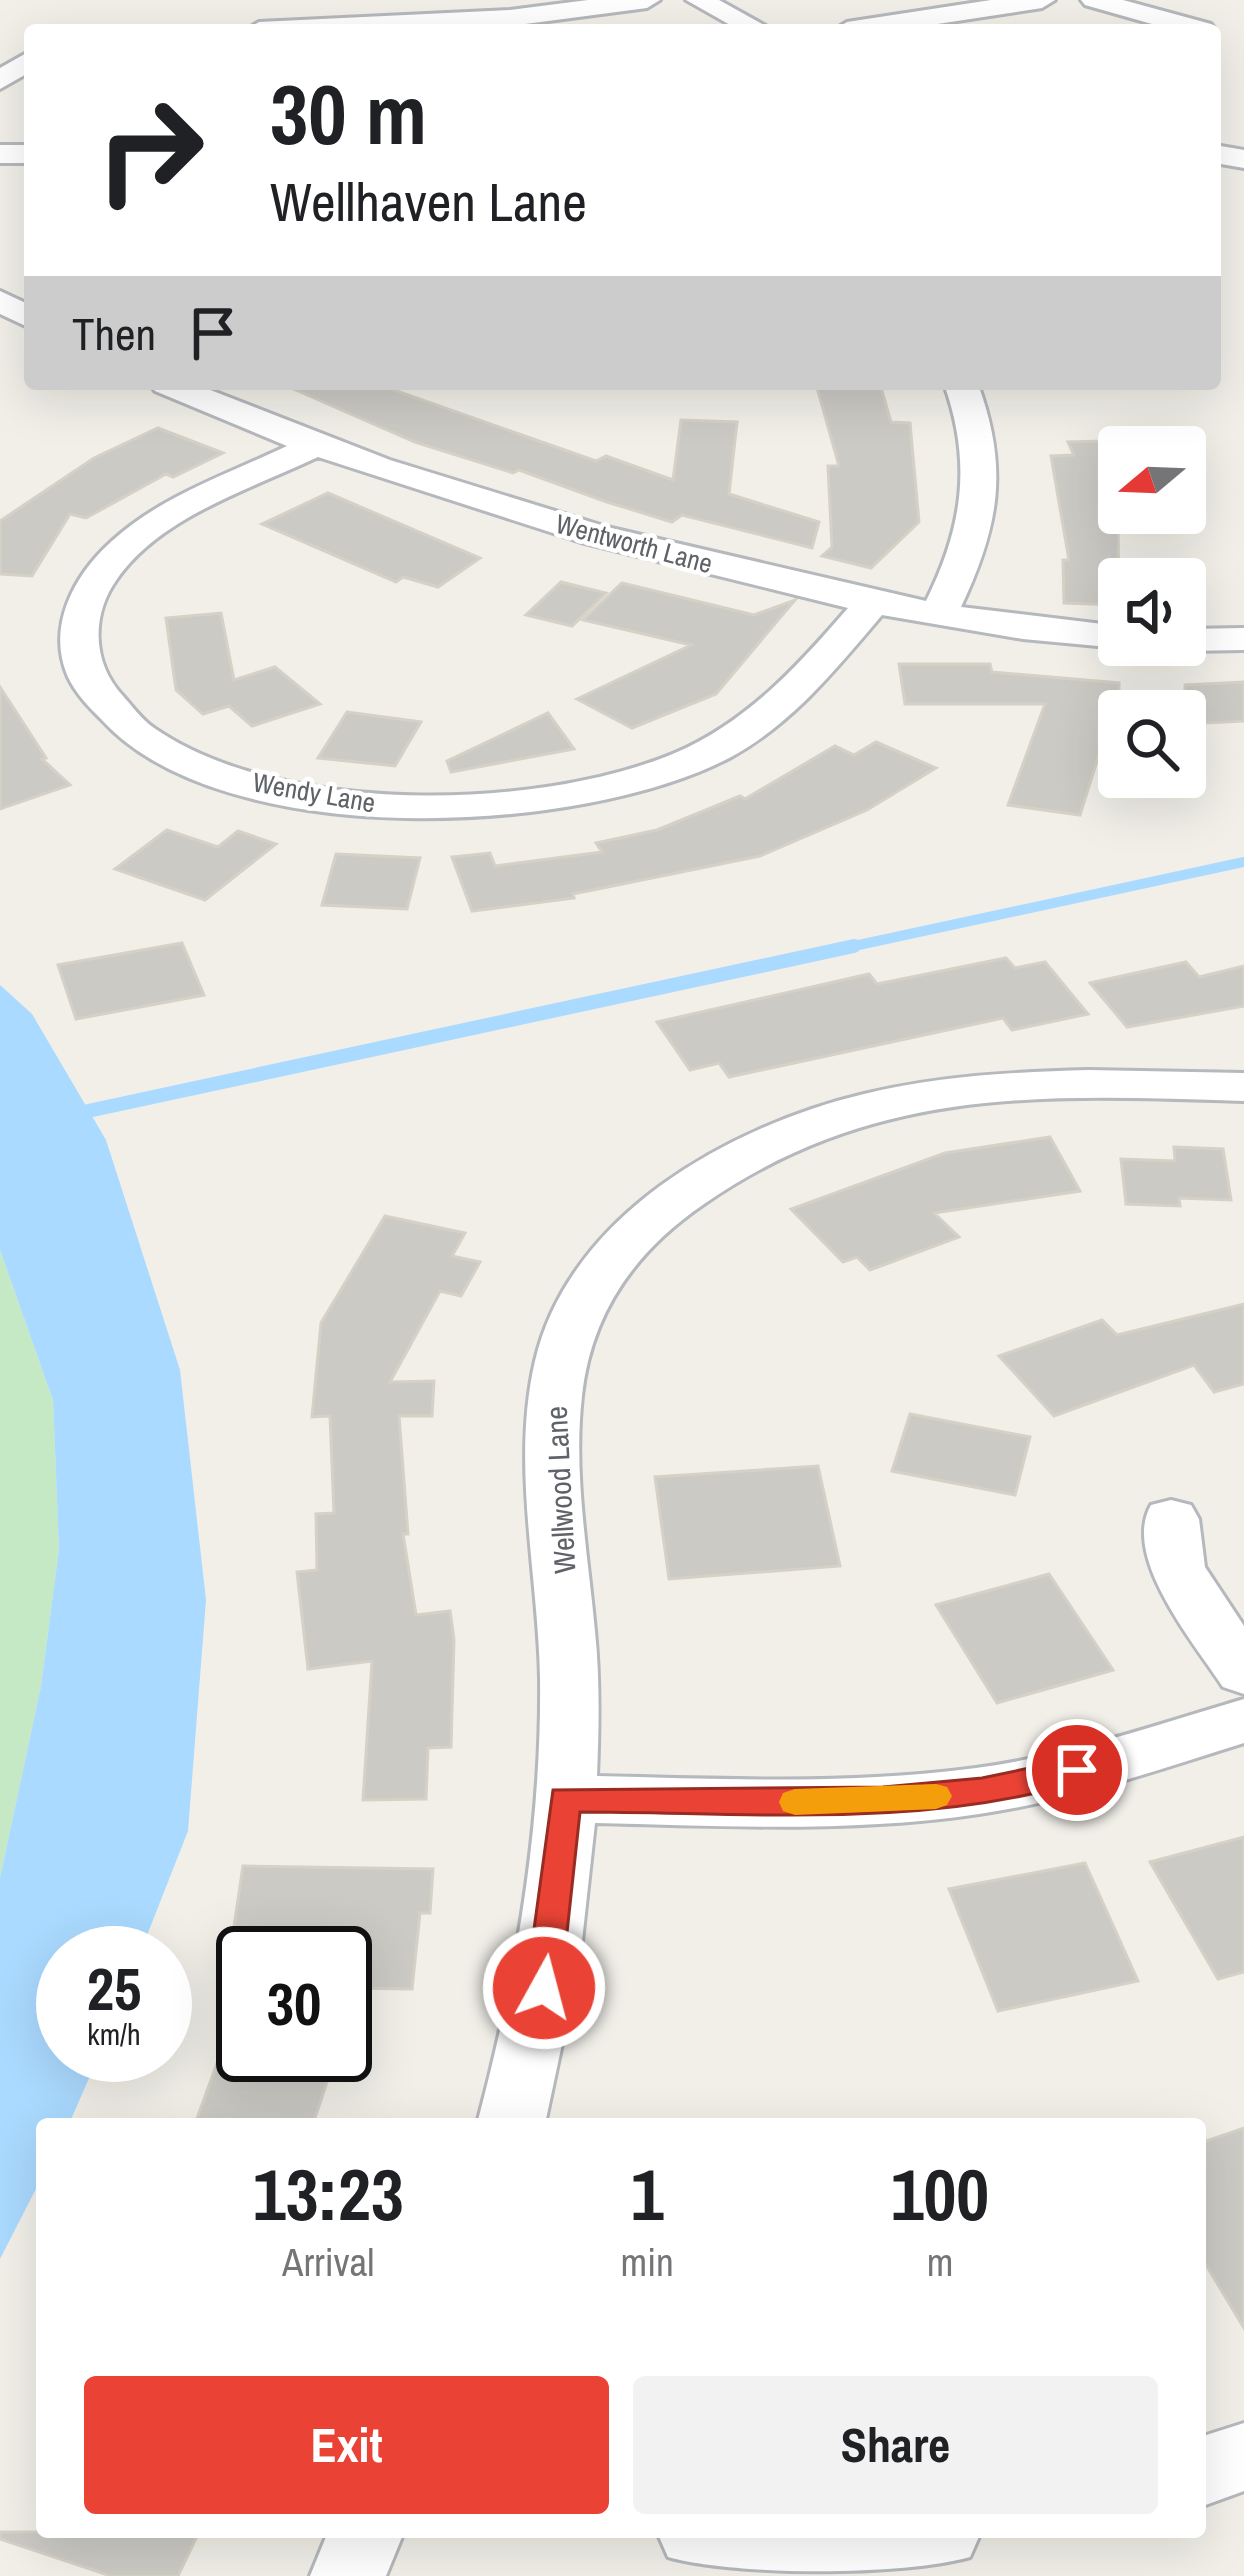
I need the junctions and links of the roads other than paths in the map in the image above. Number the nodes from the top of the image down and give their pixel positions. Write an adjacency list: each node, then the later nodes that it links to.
1 (647, 0): 5 (street)
2 (699, 0): 6 (street)
3 (1042, 0): 7 (street)
4 (1094, 0): 8 (street)
5 (445, 24)
6 (748, 24)
7 (886, 24)
8 (1180, 24)
9 (181, 390): 11 (street, Wentworth Lane)
10 (964, 390): 13 (street)
11 (316, 445): 12 (street, Wentworth Lane); 12 (street, Wendy Lane)
12 (871, 604): 13 (street, Wentworth Lane)
13 (938, 615): 14 (street, Wentworth Lane)
14 (1098, 634)
15 (1244, 639): 16 (street)
16 (1206, 640)
17 (1244, 1087): 21 (street, Wellwood Lane)
18 (1171, 1519): 19 (street)
19 (1244, 1672)
20 (1244, 1721): 21 (street)
21 (565, 1799): 22 (street, Wellwood Lane)
22 (512, 2118)
23 (1244, 2457): 24 (street)
24 (1206, 2469)
25 (364, 2538): 28 (street)
26 (789, 2538): 27 (street)
27 (852, 2538)
28 (348, 2576)

